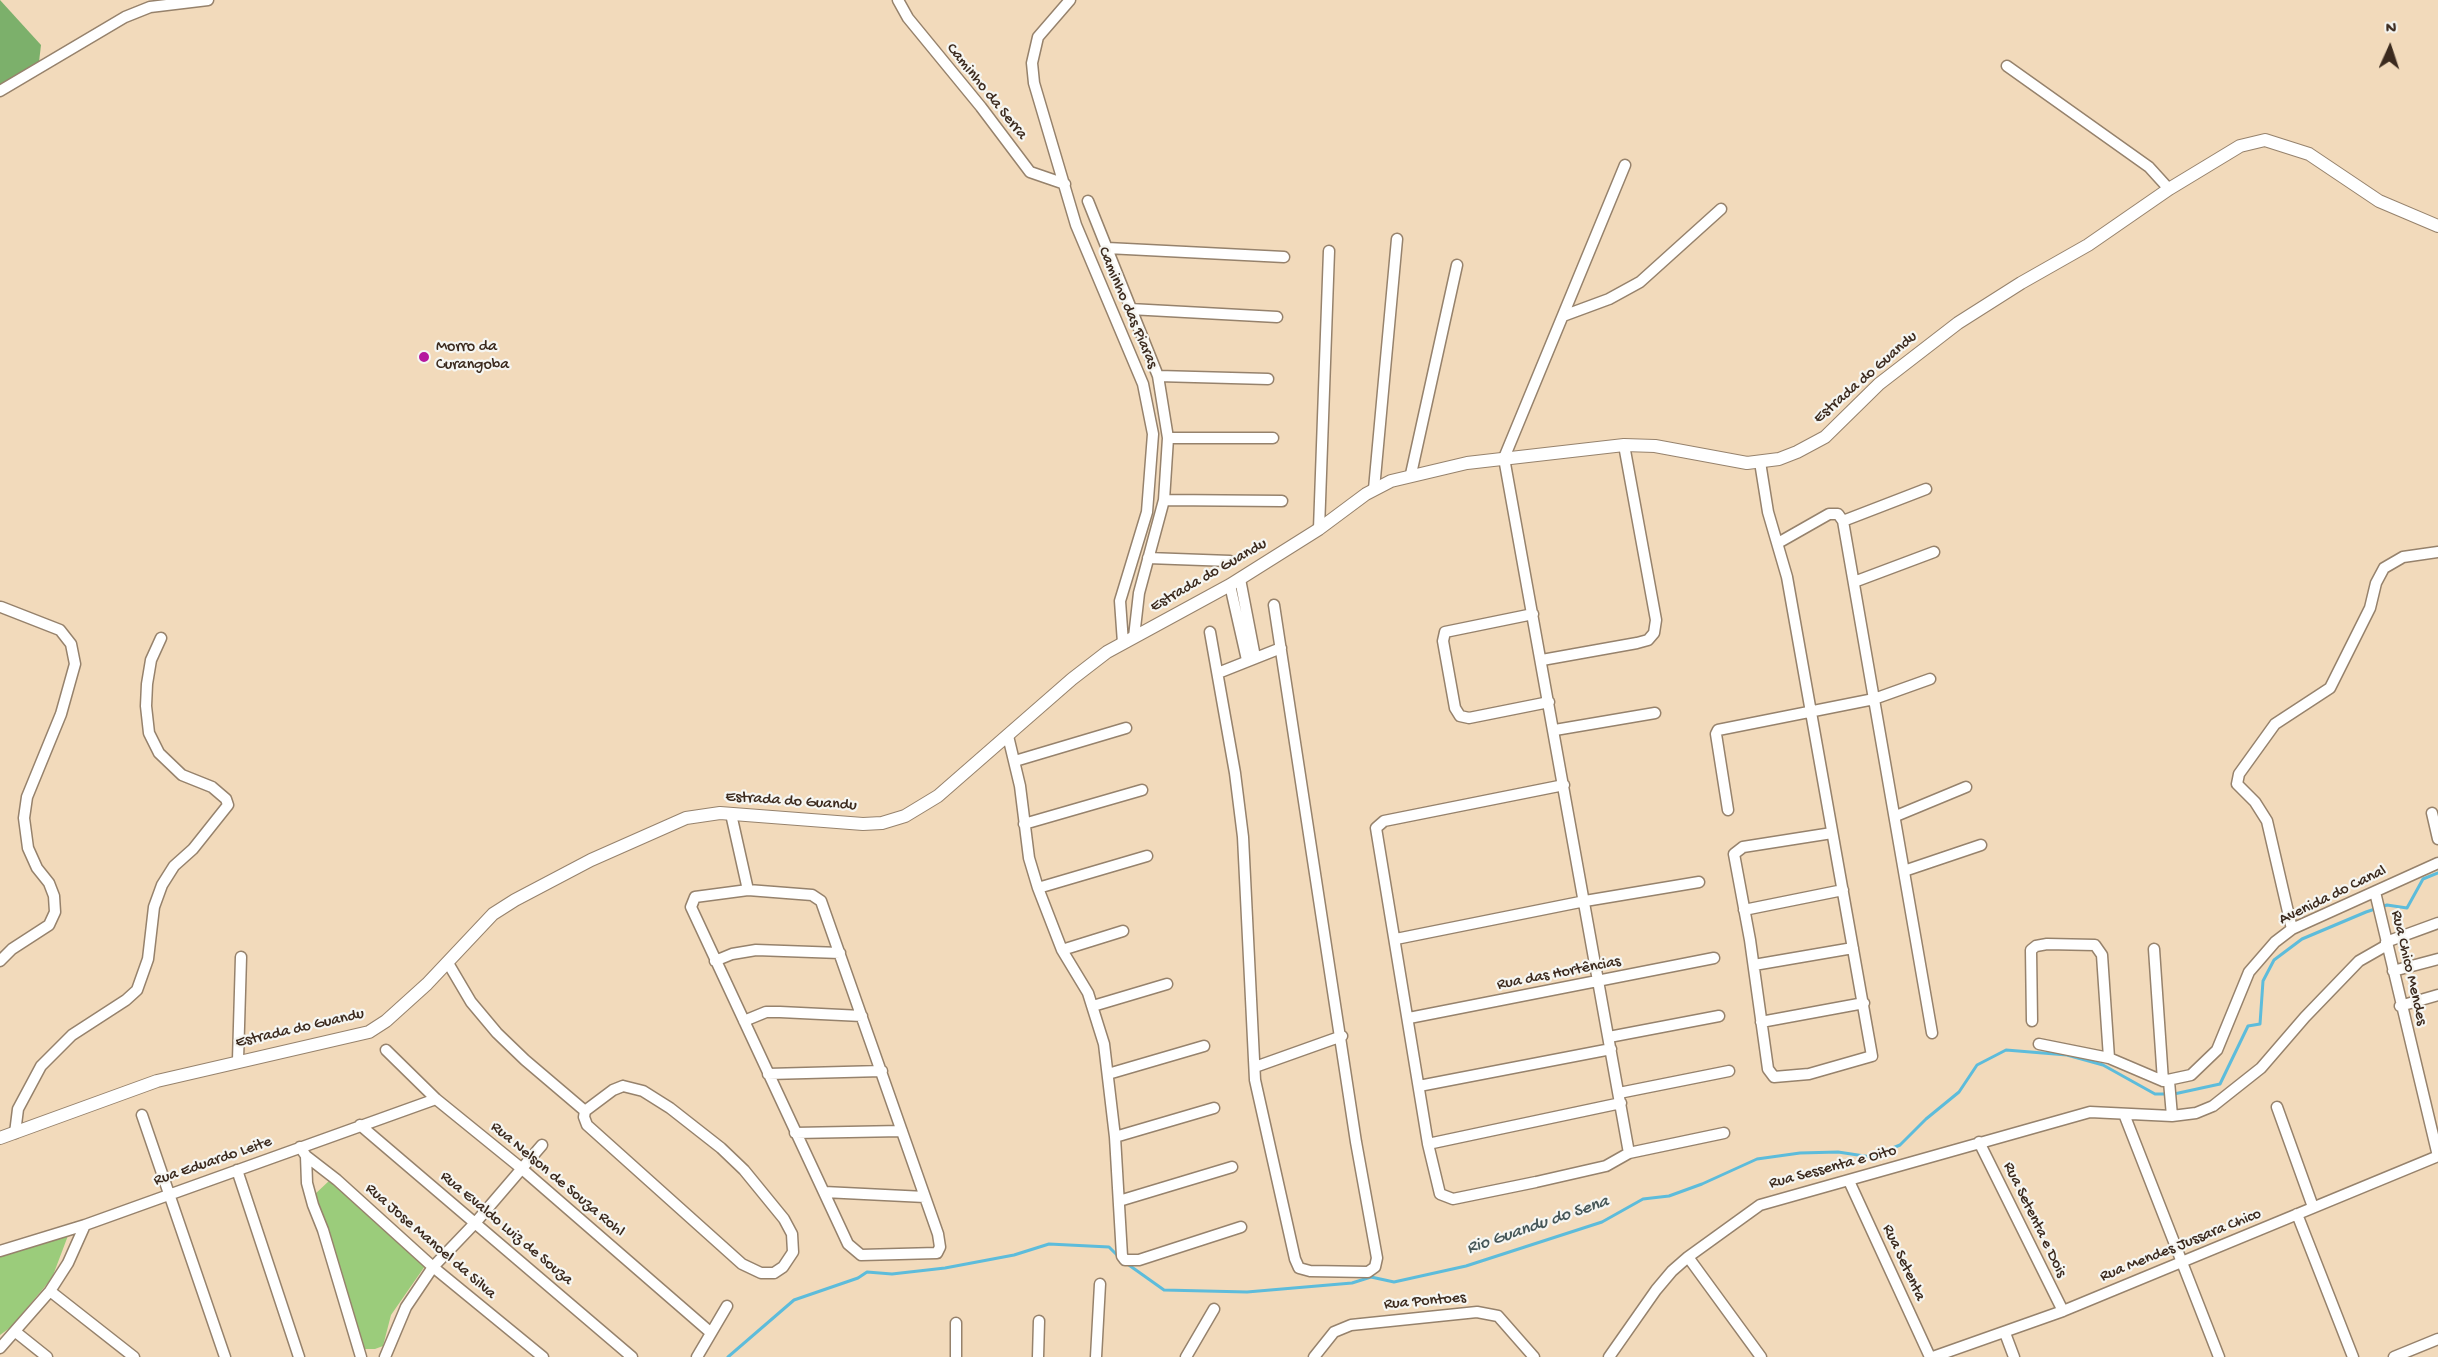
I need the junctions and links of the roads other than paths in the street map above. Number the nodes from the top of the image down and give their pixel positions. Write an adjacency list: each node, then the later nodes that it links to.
1 (208, 0): 5 (street)
2 (898, 0): 7 (street, Caminho da Serra)
3 (1070, 0): 7 (street, Caminho das Piaras)
4 (2007, 66): 8 (street)
5 (0, 91)
6 (1625, 165): 18 (street)
7 (1065, 184): 46 (street, Caminho das Piaras)
8 (2169, 189): 11 (street, Estrada do Guandu); 26 (street, Estrada do Guandu)
9 (1088, 201): 13 (street)
10 (1721, 209): 18 (street)
11 (2438, 226)
12 (1397, 239): 28 (street)
13 (1107, 248): 15 (street); 17 (street)
14 (1329, 251): 33 (street)
15 (1284, 257)
16 (1457, 265): 27 (street)
17 (1130, 309): 19 (street); 20 (street)
18 (1563, 316): 25 (street)
19 (1277, 317)
20 (1158, 376): 21 (street); 22 (street)
21 (1268, 379)
22 (1168, 438): 23 (street); 30 (street)
23 (1274, 438)
24 (1624, 445): 25 (street, Estrada do Guandu); 26 (street, Estrada do Guandu); 49 (street)
25 (1504, 458): 27 (street, Estrada do Guandu); 43 (street)
26 (1760, 462): 34 (street)
27 (1411, 474): 28 (street, Estrada do Guandu)
28 (1374, 489): 33 (street, Estrada do Guandu)
29 (1926, 489): 32 (street)
30 (1164, 500): 31 (street); 37 (street)
31 (1282, 501)
32 (1843, 521): 34 (street); 40 (street)
33 (1319, 529): 39 (street, Estrada do Guandu)
34 (1778, 543): 54 (street)
35 (1934, 552): 40 (street)
36 (2438, 552): 82 (street)
37 (1148, 558): 38 (street); 46 (street)
38 (1230, 561)
39 (1235, 582): 46 (street, Estrada do Guandu); 48 (street)
40 (1854, 582): 52 (street)
41 (1275, 605): 47 (street)
42 (1, 607): 93 (street)
43 (1533, 614): 49 (street); 53 (street)
44 (1210, 632): 50 (street)
45 (161, 638): 136 (street)
46 (1128, 640): 58 (street, Estrada do Guandu)
47 (1281, 648): 48 (street); 111 (street)
48 (1251, 659): 50 (street)
49 (1542, 660): 53 (street)
50 (1218, 673): 119 (street)
51 (1930, 679): 52 (street)
52 (1874, 699): 54 (street); 66 (street)
53 (1549, 702): 57 (street)
54 (1811, 710): 63 (street); 68 (street)
55 (1655, 713): 57 (street)
56 (1126, 728): 59 (street)
57 (1555, 730): 60 (street)
58 (1008, 736): 59 (street); 65 (street, Estrada do Guandu)
59 (1015, 761): 67 (street)
60 (1564, 785): 79 (street); 84 (street)
61 (1966, 787): 66 (street)
62 (1142, 790): 67 (street)
63 (1728, 810)
64 (2432, 813): 69 (street)
65 (731, 814): 76 (street); 95 (street, Estrada do Guandu)
66 (1896, 816): 73 (street)
67 (1024, 824): 75 (street)
68 (1833, 833): 77 (street); 80 (street)
69 (2438, 839)
70 (1981, 845): 73 (street)
71 (1147, 856): 75 (street)
72 (2435, 864): 78 (street, Avenida do Canal)
73 (1904, 871): 110 (street)
74 (1699, 882): 79 (street)
75 (1038, 888): 88 (street)
76 (748, 890): 89 (street); 94 (street)
77 (1843, 890): 80 (street); 86 (street)
78 (2376, 896): 82 (street, Avenida do Canal); 85 (street, Rua Chico Mendes)
79 (1585, 901): 84 (street); 98 (street)
80 (1744, 910): 96 (street)
81 (2438, 923): 85 (street)
82 (2292, 929): 124 (street, Avenida do Canal)
83 (1123, 931): 88 (street)
84 (1396, 939): 106 (street)
85 (2386, 944): 97 (street, Rua Chico Mendes); 131 (street, Rua Sessenta e Oito)
86 (1854, 948): 96 (street); 101 (street)
87 (2154, 949): 124 (street)
88 (1062, 950): 102 (street)
89 (840, 953): 94 (street); 104 (street)
90 (241, 957): 118 (street)
91 (1714, 958): 98 (street, Rua das Hortências)
92 (2438, 959): 97 (street)
93 (0, 961)
94 (715, 961): 107 (street)
95 (448, 963): 118 (street, Estrada do Guandu); 130 (street)
96 (1754, 965): 109 (street)
97 (2393, 971): 103 (street, Rua Chico Mendes)
98 (1599, 981): 106 (street, Rua das Hortências); 112 (street)
99 (1167, 984): 102 (street)
100 (2438, 995): 103 (street)
101 (1864, 1003): 109 (street); 109 (street)
102 (1093, 1006): 123 (street)
103 (2400, 1006): 146 (street, Rua Chico Mendes)
104 (862, 1016): 107 (street); 120 (street)
105 (1719, 1016): 112 (street)
106 (1409, 1018): 125 (street)
107 (744, 1021): 122 (street)
108 (2032, 1021): 117 (street)
109 (1761, 1022)
110 (1932, 1033)
111 (1342, 1036): 119 (street); 119 (street)
112 (1609, 1037): 115 (street)
113 (2039, 1044): 117 (street)
114 (1204, 1046): 123 (street)
115 (1611, 1049): 125 (street); 126 (street)
116 (386, 1050): 127 (street, Rua Nelson de Souza Rohl)
117 (2109, 1058): 124 (street)
118 (238, 1060): 136 (street, Estrada do Guandu)
119 (1255, 1067)
120 (882, 1071): 122 (street); 135 (street)
121 (1729, 1071): 126 (street)
122 (768, 1074): 137 (street)
123 (1108, 1074): 139 (street)
124 (2167, 1083): 131 (street)
125 (1419, 1086): 142 (street)
126 (1620, 1098): 142 (street); 145 (street)
127 (436, 1099): 134 (street, Rua Eduardo Leite); 148 (street, Rua Nelson de Souza Rohl)
128 (2277, 1107): 155 (street)
129 (1214, 1108): 139 (street)
130 (585, 1111): 130 (street)
131 (2172, 1113): 132 (street, Rua Sessenta e Oito)
132 (2124, 1114): 141 (street, Rua Sessenta e Oito); 162 (street)
133 (142, 1115): 151 (street)
134 (360, 1125): 144 (street, Rua Eduardo Leite); 157 (street, Rua Evaldo Luiz de Souza)
135 (902, 1131): 137 (street); 153 (street)
136 (15, 1133): 140 (street, Estrada do Guandu)
137 (795, 1133): 152 (street)
138 (1724, 1133): 145 (street)
139 (1115, 1137): 154 (street)
140 (0, 1138)
141 (1979, 1142): 150 (street, Rua Sessenta e Oito); 168 (street, Rua Setenta e Dois)
142 (1428, 1144): 145 (street)
143 (542, 1145): 148 (street)
144 (303, 1151): 149 (street, Rua Eduardo Leite); 163 (street, Rua Jose Manoel da Silva); 180 (street)
145 (1629, 1154)
146 (2438, 1156): 155 (street, Rua Mendes Jussara Chico)
147 (1232, 1167): 154 (street)
148 (521, 1168): 157 (street); 171 (street, Rua Nelson de Souza Rohl)
149 (237, 1170): 151 (street, Rua Eduardo Leite); 179 (street)
150 (1849, 1181): 161 (street, Rua Sessenta e Oito); 193 (street, Rua Setenta)
151 (169, 1192): 158 (street, Rua Eduardo Leite); 178 (street)
152 (824, 1192): 153 (street); 153 (street)
153 (925, 1197)
154 (1119, 1201): 159 (street)
155 (2313, 1208): 156 (street, Rua Mendes Jussara Chico)
156 (2297, 1214): 162 (street, Rua Mendes Jussara Chico); 196 (street)
157 (476, 1222): 163 (street); 183 (street, Rua Evaldo Luiz de Souza)
158 (85, 1225): 160 (street, Rua Eduardo Leite); 165 (street)
159 (1241, 1227)
160 (0, 1251)
161 (1688, 1257): 191 (street, Rua Sessenta e Oito); 192 (street)
162 (2181, 1262): 168 (street, Rua Mendes Jussara Chico); 195 (street)
163 (433, 1267): 181 (street); 182 (street, Rua Jose Manoel da Silva)
164 (1100, 1284): 187 (street)
165 (50, 1291): 172 (street); 177 (street)
166 (727, 1306): 171 (street)
167 (1214, 1309): 188 (street)
168 (2063, 1311): 173 (street, Rua Mendes Jussara Chico)
169 (1039, 1322): 186 (street)
170 (956, 1323): 185 (street)
171 (710, 1332): 184 (street)
172 (16, 1333): 175 (street); 176 (street)
173 (2005, 1333): 193 (street, Rua Mendes Jussara Chico); 194 (street)
174 (2438, 1339): 197 (street)
175 (0, 1348)
176 (47, 1357)
177 (134, 1357)
178 (225, 1357)
179 (299, 1357)
180 (361, 1357)
181 (385, 1357)
182 (543, 1357)
183 (632, 1357)
184 (697, 1357)
185 (956, 1357)
186 (1038, 1357)
187 (1096, 1357)
188 (1186, 1357)
189 (1314, 1357): 190 (street, Rua Pontoes)
190 (1534, 1357)
191 (1609, 1357)
192 (1761, 1357)
193 (1931, 1357)
194 (2014, 1357)
195 (2219, 1357)
196 (2353, 1357)
197 (2394, 1357)

